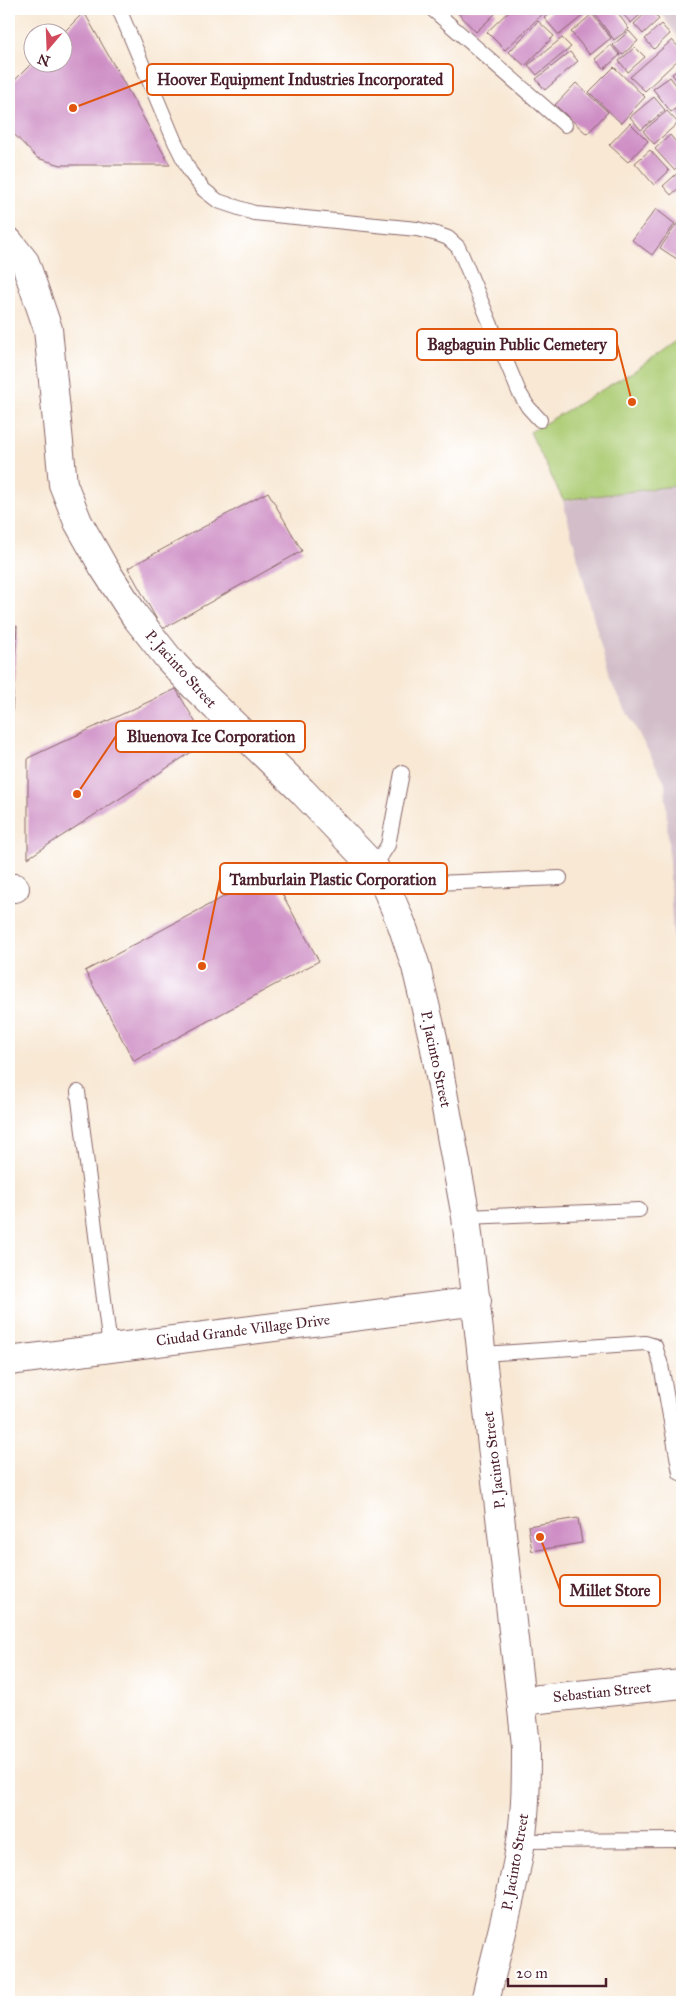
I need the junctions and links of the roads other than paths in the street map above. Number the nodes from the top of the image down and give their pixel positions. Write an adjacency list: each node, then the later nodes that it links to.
1 (119, 9): 5 (lane)
2 (432, 9): 3 (lane)
3 (565, 125)
4 (9, 242): 7 (street, P. Jacinto Street)
5 (540, 420)
6 (402, 773): 7 (lane)
7 (380, 876): 8 (lane); 11 (street, P. Jacinto Street)
8 (560, 878)
9 (78, 1092): 13 (lane)
10 (639, 1210): 11 (lane)
11 (466, 1217): 12 (street, P. Jacinto Street)
12 (477, 1301): 13 (street, Ciudad Grande Village Drive); 14 (street, P. Jacinto Street)
13 (110, 1347): 15 (street, Ciudad Grande Village Drive)
14 (483, 1354): 16 (lane); 18 (street, P. Jacinto Street)
15 (9, 1361)
16 (680, 1472)
17 (682, 1684): 18 (street, Sebastian Street)
18 (521, 1701): 20 (street, P. Jacinto Street)
19 (682, 1840): 20 (lane)
20 (521, 1841): 21 (street, P. Jacinto Street)
21 (485, 2002)

